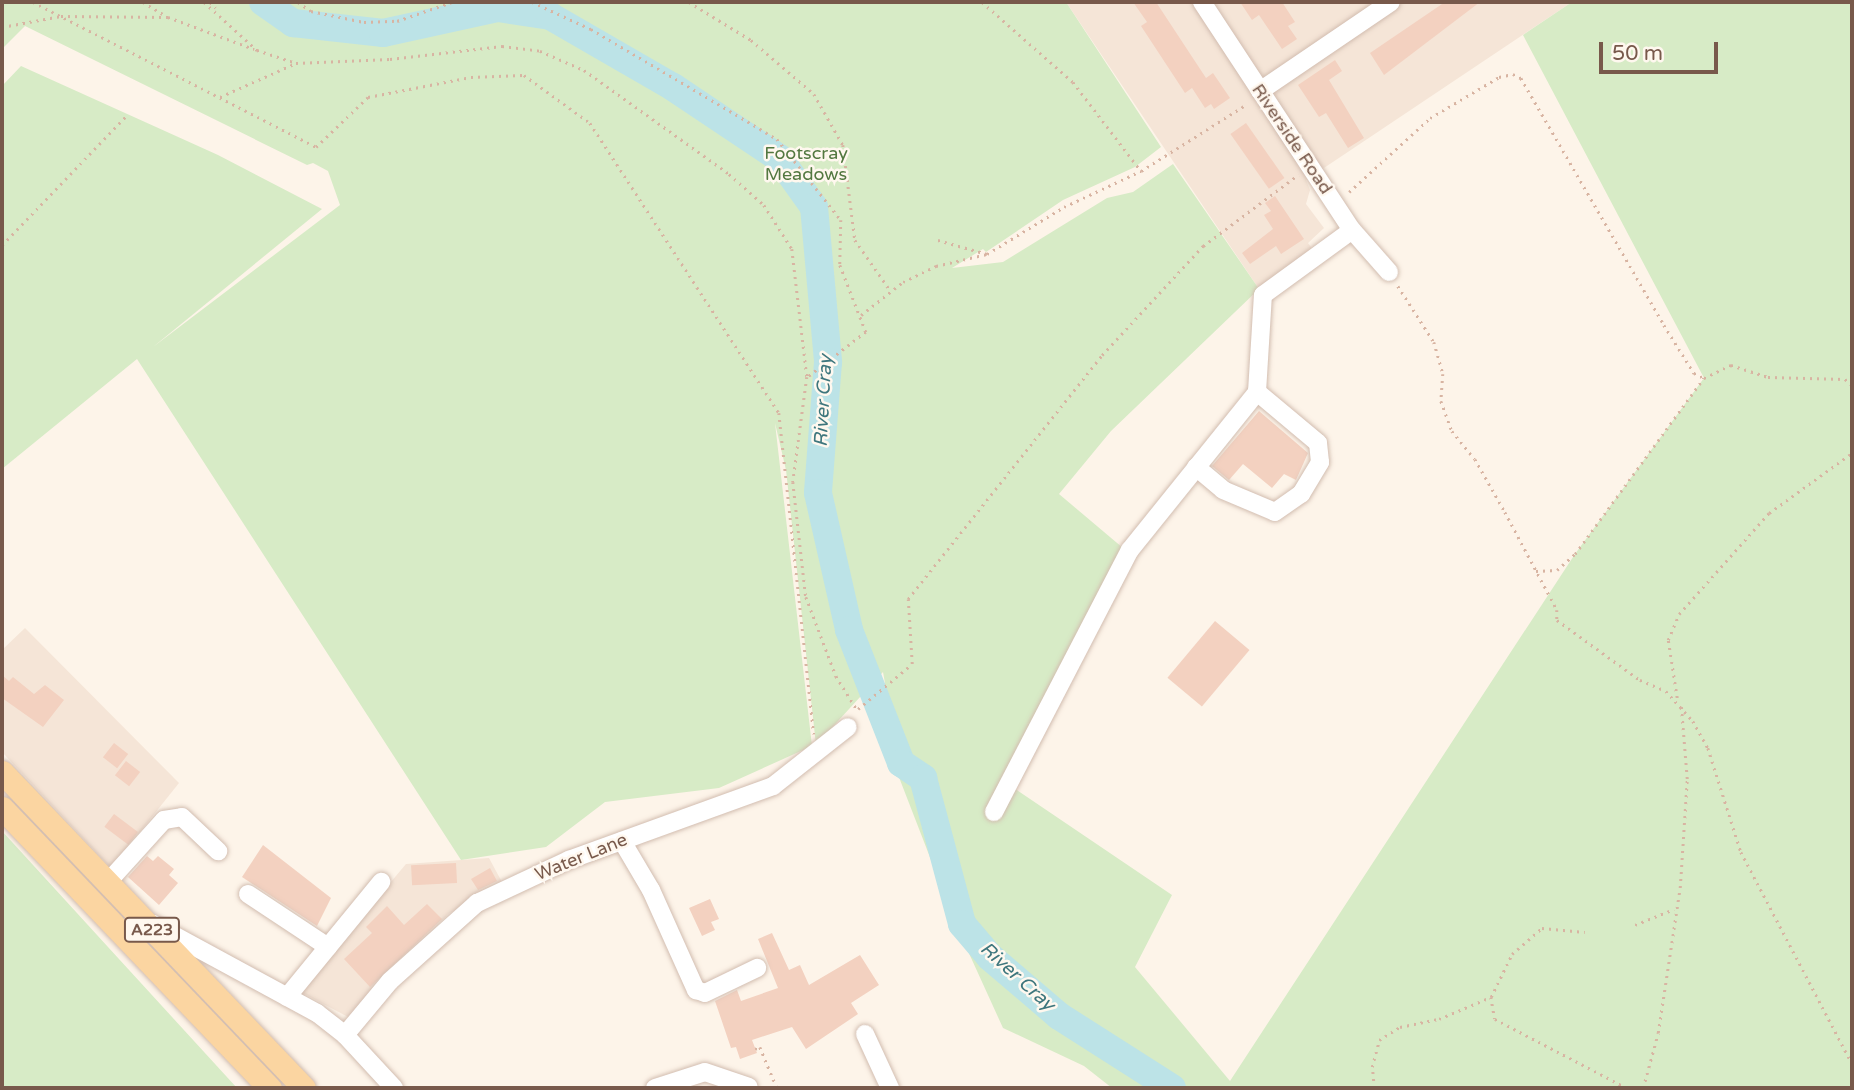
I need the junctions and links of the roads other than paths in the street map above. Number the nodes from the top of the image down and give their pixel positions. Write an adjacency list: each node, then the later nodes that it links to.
1 (1202, 2): 3 (street, Riverside Road)
2 (1391, 2): 3 (street)
3 (1261, 93): 4 (street, Riverside Road)
4 (1352, 230): 5 (street, Riverside Road); 6 (street)
5 (1389, 272)
6 (1257, 392): 7 (street); 7 (street)
7 (1196, 467): 11 (street)
8 (848, 727): 12 (street, Water Lane)
9 (2, 772): 15 (main road, A223)
10 (2, 808): 25 (main road, A223)
11 (993, 812)
12 (622, 841): 19 (street); 21 (street, Water Lane)
13 (218, 851): 15 (street)
14 (381, 882): 18 (street)
15 (107, 883): 17 (main road, A223)
16 (248, 894): 18 (street)
17 (138, 915): 20 (street); 26 (main road, A223)
18 (328, 947): 20 (street)
19 (757, 968)
20 (287, 997): 21 (street)
21 (345, 1034): 27 (street)
22 (865, 1034): 24 (street)
23 (749, 1087): 28 (street)
24 (890, 1087)
25 (270, 1088)
26 (304, 1088)
27 (394, 1088)
28 (655, 1088)

